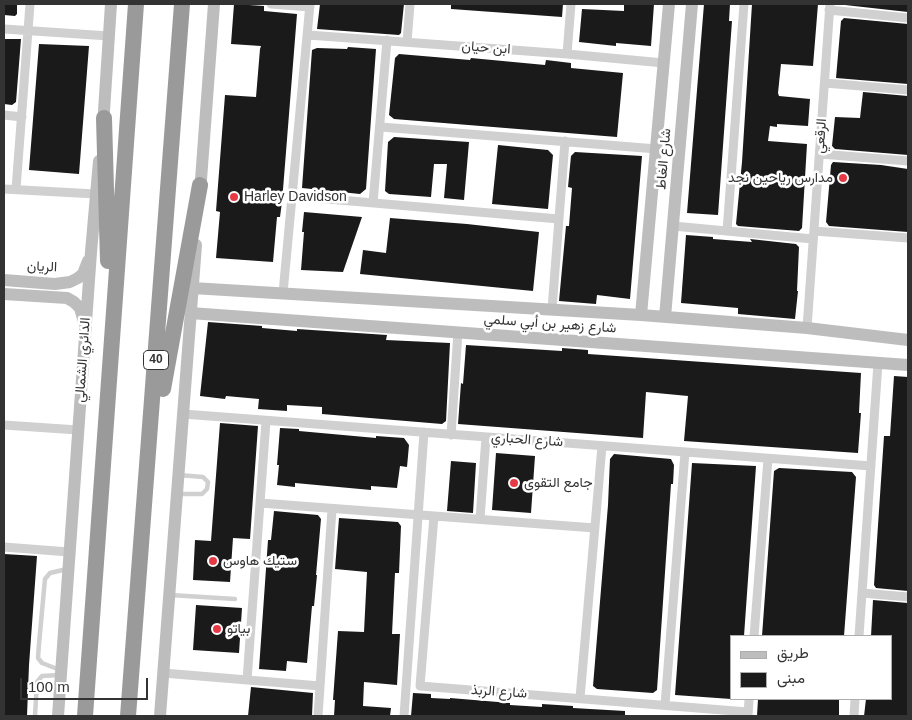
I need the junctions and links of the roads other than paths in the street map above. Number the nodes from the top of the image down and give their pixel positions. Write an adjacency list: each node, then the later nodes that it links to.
1 (30, 4): 16 (street)
2 (112, 4): 18 (street, الدائري الشمالي)
3 (136, 4): 59 (highway, الدائري الشمالي)
4 (182, 4): 73 (highway, 40)
5 (214, 4): 33 (street)
6 (271, 4): 12 (street)
7 (410, 4): 20 (street)
8 (571, 4): 21 (street)
9 (669, 4): 22 (street, شارع الغاط)
10 (692, 4): 40 (street, شارع الغاط)
11 (744, 4): 41 (street)
12 (310, 5): 17 (street)
13 (830, 7): 14 (street); 23 (street, الرقعي)
14 (908, 18)
15 (4, 29): 16 (street)
16 (28, 30): 18 (street); 26 (street)
17 (308, 35): 19 (street, ابن حيان); 37 (street)
18 (109, 36): 27 (street, الدائري الشمالي)
19 (388, 40): 20 (street, ابن حيان); 28 (street)
20 (407, 42): 21 (street, ابن حيان)
21 (567, 54): 22 (street, ابن حيان)
22 (664, 63): 30 (street, شارع الغاط)
23 (825, 83): 24 (street); 31 (street, الرقعي)
24 (908, 90)
25 (4, 115): 26 (street)
26 (22, 117): 35 (street)
27 (104, 118): 36 (street, الدائري الشمالي); 59 (highway)
28 (381, 127): 29 (street); 38 (street)
29 (566, 140): 30 (street); 39 (street)
30 (657, 149): 53 (street, شارع الغاط)
31 (820, 154): 32 (street); 42 (street, الرقعي)
32 (908, 161)
33 (200, 185): 47 (street); 73 (highway)
34 (4, 189): 35 (street)
35 (16, 190): 36 (street)
36 (96, 194): 44 (street, الدائري الشمالي)
37 (293, 196): 38 (street); 49 (street)
38 (373, 203): 39 (street)
39 (559, 219): 51 (street)
40 (673, 226): 41 (street); 54 (street, شارع الغاط)
41 (727, 231): 42 (street)
42 (814, 235): 43 (street); 56 (street, الرقعي)
43 (908, 238)
44 (91, 252): 46 (street, الريان); 55 (street, الدائري الشمالي)
45 (4, 280): 46 (street, الريان)
46 (64, 282): 50 (street)
47 (192, 288): 49 (street, شارع زهير بن أبي سلمي); 52 (street)
48 (4, 294): 50 (street, الريان)
49 (283, 294): 51 (street, شارع زهير بن أبي سلمي)
50 (62, 298): 55 (street)
51 (552, 309): 53 (street, شارع زهير بن أبي سلمي)
52 (190, 313): 57 (street, شارع زهير بن أبي سلمي); 62 (street)
53 (641, 315): 54 (street, شارع زهير بن أبي سلمي)
54 (666, 318): 56 (street, شارع زهير بن أبي سلمي)
55 (86, 328): 65 (street, الدائري الشمالي)
56 (807, 328): 58 (street, شارع زهير بن أبي سلمي)
57 (458, 332): 60 (street, شارع زهير بن أبي سلمي); 67 (street)
58 (908, 340)
59 (111, 354): 102 (highway, الدائري الشمالي)
60 (878, 363): 61 (street, شارع زهير بن أبي سلمي); 72 (street)
61 (908, 365)
62 (183, 414): 63 (street, شارع الحباري); 74 (street)
63 (266, 420): 66 (street, شارع الحباري); 76 (street)
64 (4, 425): 65 (street)
65 (78, 430): 83 (street, الدائري الشمالي)
66 (424, 432): 67 (street, شارع الحباري); 78 (street)
67 (451, 434): 68 (street, شارع الحباري)
68 (486, 437): 69 (street, شارع الحباري); 80 (street)
69 (602, 446): 70 (street, شارع الحباري); 81 (street)
70 (684, 452): 71 (street, شارع الحباري); 98 (street)
71 (768, 459): 72 (street, شارع الحباري); 89 (street)
72 (871, 466): 85 (street)
73 (148, 472): 103 (highway, 40)
74 (178, 475): 75 (street); 75 (lane)
75 (177, 494): 86 (street)
76 (260, 502): 77 (street); 93 (street)
77 (332, 509): 78 (street); 94 (street)
78 (418, 515): 79 (street); 106 (street)
79 (434, 516): 80 (street); 95 (street, شارع الربذ)
80 (480, 520): 81 (street)
81 (595, 528): 95 (street)
82 (4, 547): 83 (street)
83 (69, 552): 84 (street, الدائري الشمالي)
84 (68, 569): 91 (street, الدائري الشمالي); 91 (lane)
85 (862, 593): 87 (street); 90 (street)
86 (169, 595): 88 (lane); 92 (street)
87 (908, 597)
88 (235, 599)
89 (754, 635)
90 (859, 635)
91 (61, 672): 100 (lane); 101 (street, الدائري الشمالي)
92 (163, 673): 93 (street); 104 (street)
93 (247, 680): 94 (street)
94 (320, 686): 105 (street)
95 (580, 698): 98 (street, شارع الربذ)
96 (749, 700): 99 (street)
97 (855, 700): 107 (street)
98 (665, 705): 99 (street, شارع الربذ)
99 (748, 714)
100 (35, 716)
101 (58, 716)
102 (85, 716)
103 (128, 716)
104 (160, 716)
105 (318, 716)
106 (404, 716)
107 (854, 716)

